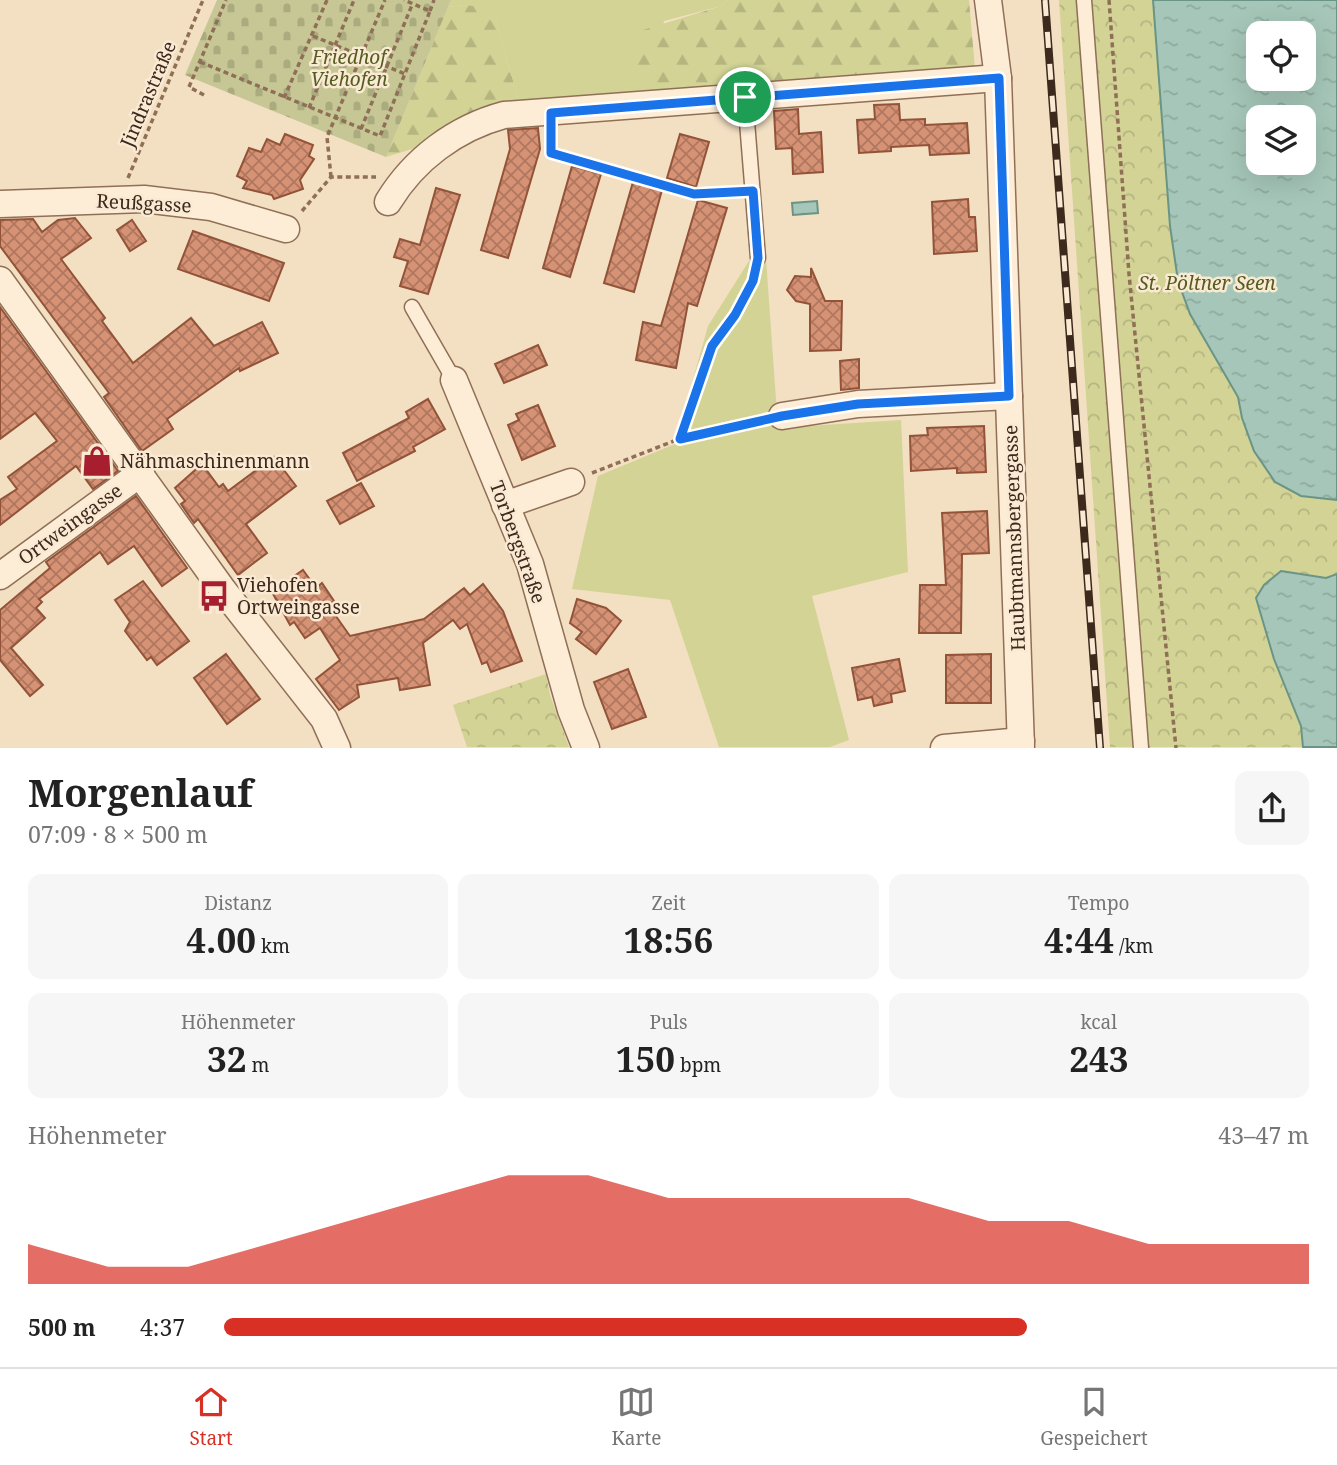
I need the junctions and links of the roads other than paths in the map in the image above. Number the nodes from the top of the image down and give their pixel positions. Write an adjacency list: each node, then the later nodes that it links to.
1 (988, 0): 3 (street, Haubtmannsbergergasse)
2 (1084, 0): 22 (lane)
3 (999, 78): 4 (street); 12 (street, Haubtmannsbergergasse)
4 (745, 97): 5 (street); 8 (lane)
5 (388, 202)
6 (0, 204): 7 (street, Reußgasse)
7 (286, 229)
8 (758, 258)
9 (0, 280): 14 (street)
10 (412, 307): 11 (lane)
11 (454, 380): 16 (street, Torbergstraße)
12 (1009, 396): 13 (street); 18 (street, Haubtmannsbergergasse)
13 (782, 416)
14 (141, 473): 17 (street, Ortweingasse); 19 (street)
15 (571, 482): 16 (street)
16 (505, 505): 20 (street, Torbergstraße)
17 (0, 576)
18 (1021, 744): 21 (street)
19 (337, 747)
20 (586, 747)
21 (944, 747)
22 (1141, 747)

